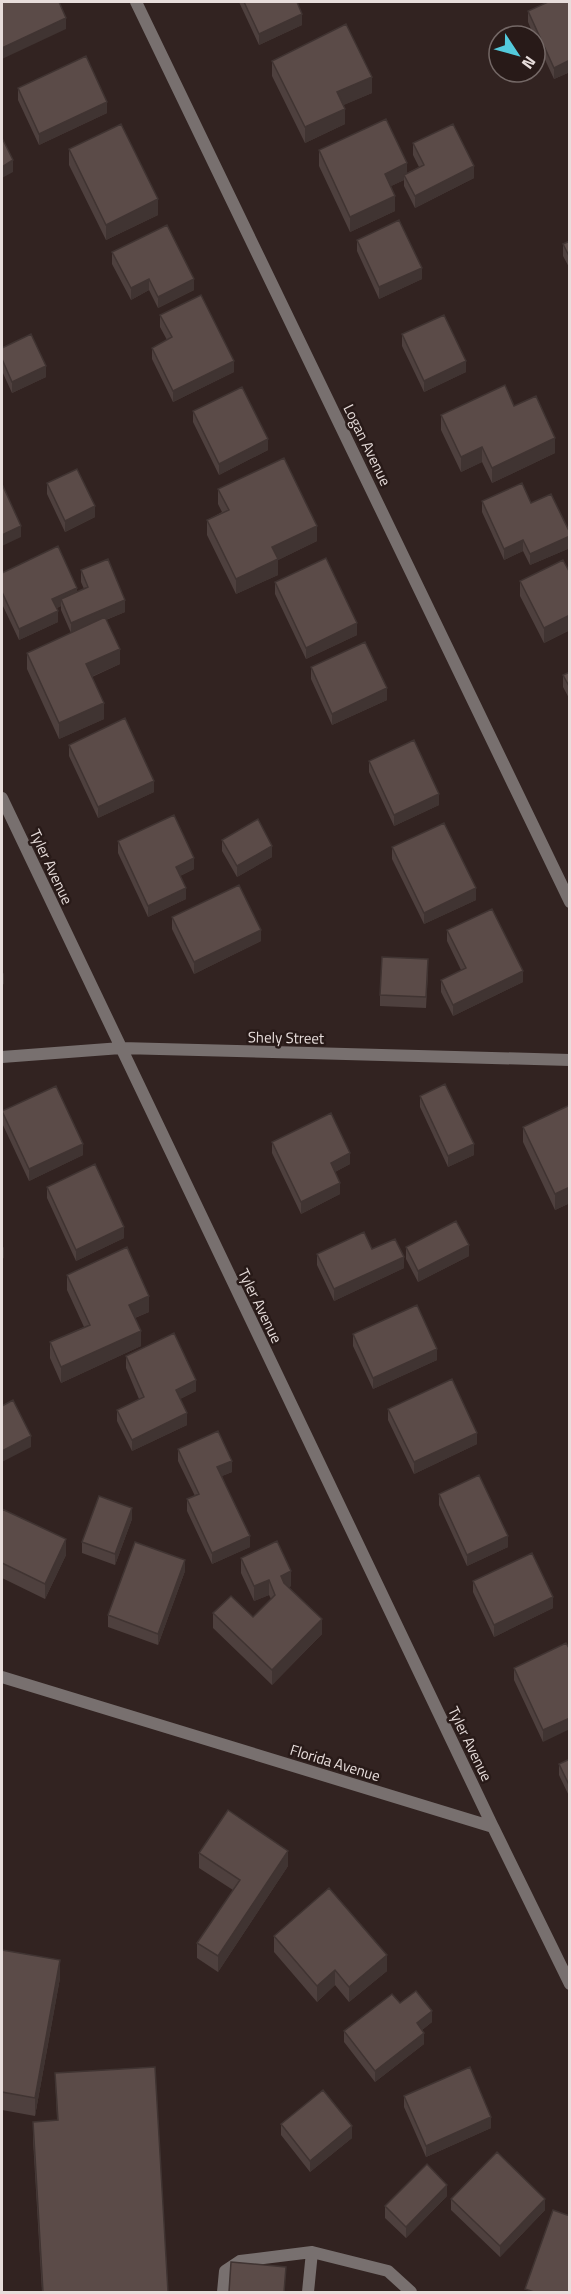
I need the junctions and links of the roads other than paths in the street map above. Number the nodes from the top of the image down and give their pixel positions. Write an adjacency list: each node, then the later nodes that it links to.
1 (136, 2): 3 (street, Logan Avenue)
2 (2, 798): 4 (street, Tyler Avenue)
3 (570, 902)
4 (121, 1048): 5 (street, Shely Street); 6 (street, Shely Street); 8 (street, Tyler Avenue)
5 (2, 1057)
6 (570, 1060)
7 (2, 1677): 8 (street, Florida Avenue)
8 (493, 1827): 9 (street)
9 (570, 1984)
10 (312, 2252): 11 (street); 12 (street); 13 (street)
11 (223, 2292)
12 (308, 2292)
13 (411, 2292)

